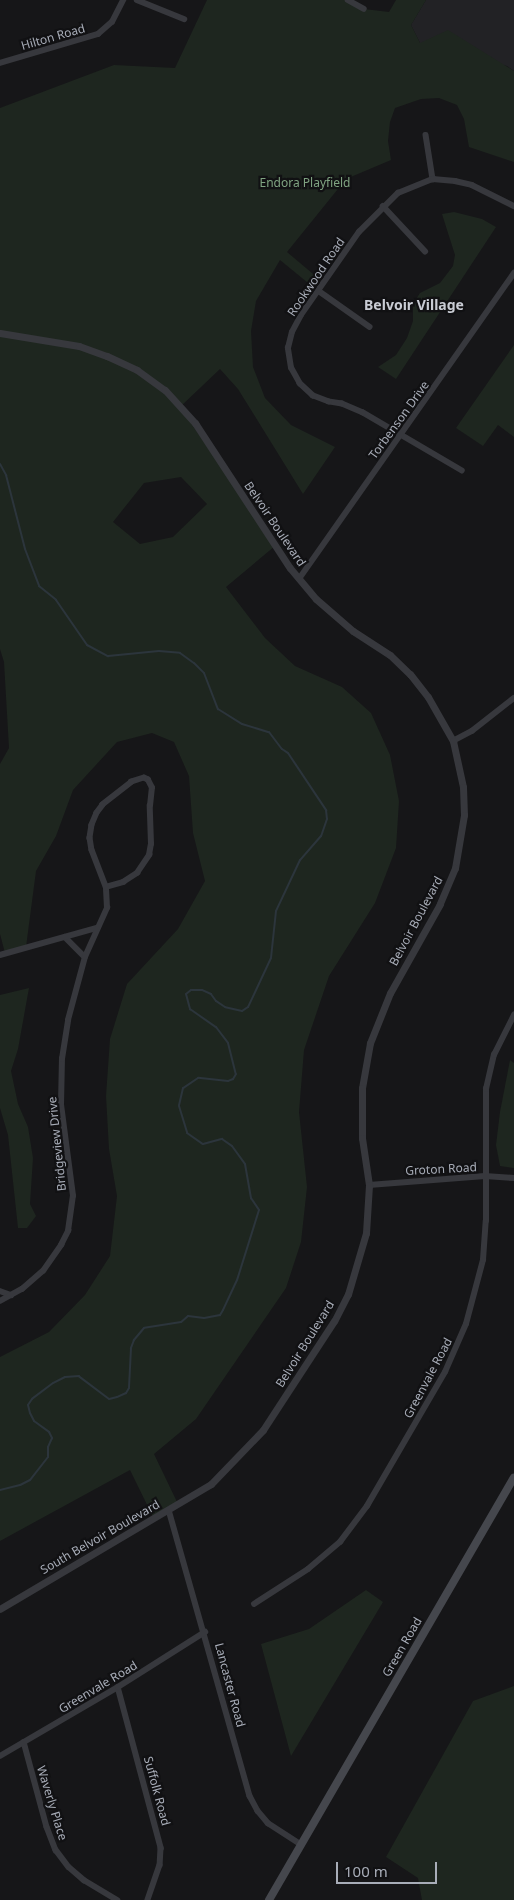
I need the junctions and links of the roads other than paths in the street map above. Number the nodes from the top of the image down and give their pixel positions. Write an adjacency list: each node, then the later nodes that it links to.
1 (123, 0): 6 (street, Hilton Road)
2 (137, 0): 5 (street)
3 (348, 0): 4 (street)
4 (364, 9)
5 (184, 18)
6 (0, 63)
7 (426, 134): 8 (street)
8 (433, 179): 9 (street, Rookwood Road); 10 (street)
9 (383, 206): 11 (street); 13 (street, Rookwood Road)
10 (514, 206)
11 (425, 251)
12 (514, 273): 16 (street, Torbenson Drive)
13 (319, 291): 14 (street); 16 (street, Rookwood Road)
14 (370, 327)
15 (0, 333): 18 (street, Belvoir Boulevard)
16 (400, 435): 17 (street, Rookwood Road); 18 (street, Torbenson Drive)
17 (462, 471)
18 (299, 579): 20 (street, Belvoir Boulevard)
19 (514, 698): 20 (street)
20 (453, 742): 29 (street, Belvoir Boulevard)
21 (106, 887): 21 (street); 22 (street, Bridgeview Drive)
22 (97, 928): 23 (street); 25 (street, Bridgeview Drive)
23 (65, 937): 24 (street); 25 (street)
24 (0, 955)
25 (85, 957): 31 (street, Bridgeview Drive)
26 (514, 1015): 27 (street, Greenvale Road)
27 (485, 1176): 28 (street, Groton Road); 29 (street, Groton Road); 36 (street, Greenvale Road)
28 (514, 1178)
29 (369, 1184): 34 (street, Belvoir Boulevard)
30 (0, 1291): 31 (street)
31 (11, 1295): 32 (street, Bridgeview Drive)
32 (0, 1301)
33 (514, 1478): 42 (main road, Green Road)
34 (211, 1484): 35 (street, South Belvoir Boulevard)
35 (169, 1510): 37 (street, South Belvoir Boulevard); 38 (street, Lancaster Road)
36 (254, 1604)
37 (0, 1609)
38 (205, 1632): 39 (street, Greenvale Road); 42 (street, Lancaster Road)
39 (118, 1687): 40 (street, Greenvale Road); 44 (street, Suffolk Road)
40 (24, 1742): 41 (street, Greenvale Road); 43 (street, Waverly Place)
41 (0, 1756)
42 (302, 1845): 45 (main road, Green Road)
43 (117, 1900)
44 (148, 1900)
45 (269, 1900)

